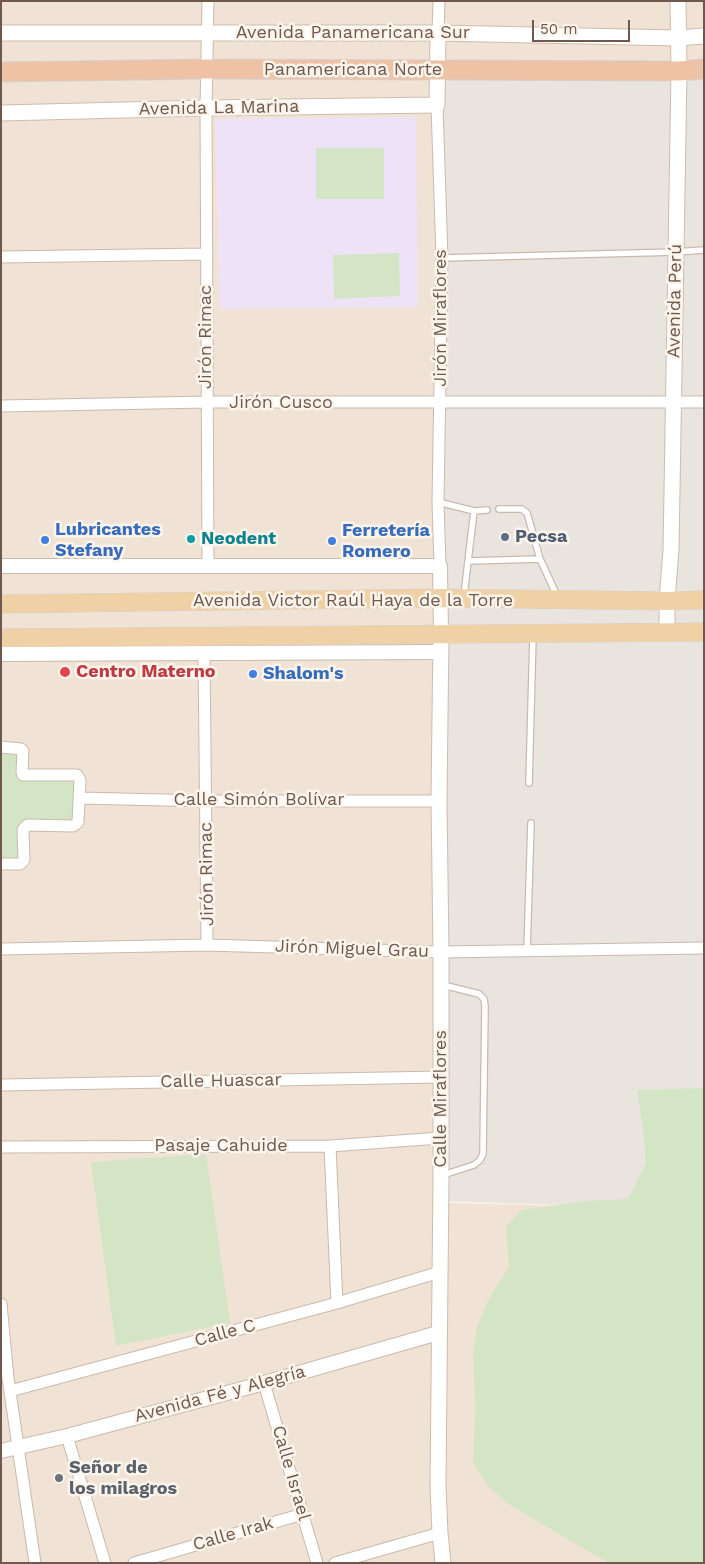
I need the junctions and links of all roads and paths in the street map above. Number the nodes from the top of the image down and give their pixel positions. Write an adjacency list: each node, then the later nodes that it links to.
1 (208, 1): 4 (street, Jirón Rimac)
2 (439, 1): 6 (street, Jirón Miraflores)
3 (678, 1): 8 (main road, Avenida Perú)
4 (208, 32): 5 (main road, Avenida Panamericana Sur); 6 (main road, Avenida Panamericana Sur); 9 (street, Jirón Rimac)
5 (1, 33)
6 (438, 33): 8 (main road, Avenida Panamericana Sur); 11 (main road, Jirón Miraflores)
7 (704, 36): 8 (main road, Avenida Panamericana Sur)
8 (677, 38): 12 (main road, Avenida Perú)
9 (206, 69): 11 (highway, Panamericana Norte); 13 (highway, Panamericana Norte); 15 (street, Jirón Rimac)
10 (704, 69): 12 (highway, Panamericana Norte)
11 (438, 70): 12 (highway, Panamericana Norte); 14 (main road, Jirón Miraflores)
12 (679, 71): 18 (main road, Avenida Perú)
13 (1, 72)
14 (437, 105): 15 (main road, Avenida La Marina); 21 (street, Jirón Miraflores)
15 (206, 108): 16 (main road, Avenida La Marina); 19 (street, Jirón Rimac)
16 (1, 113)
17 (704, 250): 18 (lane)
18 (676, 252): 21 (lane); 25 (main road, Avenida Perú)
19 (206, 254): 20 (street); 22 (street, Jirón Rimac)
20 (1, 257)
21 (442, 258): 24 (street, Jirón Miraflores)
22 (206, 402): 24 (street, Jirón Cusco); 26 (street, Jirón Cusco); 34 (street, Jirón Rimac)
23 (704, 402): 25 (street, Jirón Cusco)
24 (440, 403): 25 (street, Jirón Cusco); 27 (street, Jirón Miraflores)
25 (674, 403): 40 (main road, Avenida Perú)
26 (1, 406)
27 (438, 502): 29 (lane); 35 (street, Jirón Miraflores)
28 (499, 509): 31 (lane)
29 (474, 510): 30 (lane); 32 (lane)
30 (487, 510)
31 (540, 559): 32 (lane); 38 (lane)
32 (468, 561): 37 (lane)
33 (1, 566): 34 (street)
34 (208, 566): 35 (street)
35 (440, 566): 36 (street, Jirón Miraflores)
36 (439, 598): 37 (main road, Avenida Victor Raúl Haya de la Torre); 41 (main road, Avenida Victor Raúl Haya de la Torre); 46 (street, Jirón Miraflores)
37 (464, 599): 38 (main road, Avenida Victor Raúl Haya de la Torre)
38 (558, 600): 40 (main road, Avenida Victor Raúl Haya de la Torre)
39 (704, 600): 40 (main road, Avenida Victor Raúl Haya de la Torre)
40 (667, 601): 42 (main road, Avenida Perú)
41 (1, 604)
42 (667, 632): 43 (main road, Avenida Victor Raúl Haya de la Torre); 44 (main road, Avenida Victor Raúl Haya de la Torre)
43 (704, 632)
44 (533, 633): 46 (main road, Avenida Victor Raúl Haya de la Torre); 50 (lane)
45 (1, 638): 46 (main road, Avenida Victor Raúl Haya de la Torre)
46 (441, 643): 47 (street); 53 (main road, Calle Miraflores)
47 (204, 653): 48 (street); 52 (street, Jirón Rimac)
48 (1, 654)
49 (1, 747): 51 (street)
50 (529, 783)
51 (80, 798): 52 (street, Calle Simón Bolívar); 55 (street)
52 (206, 801): 53 (street, Calle Simón Bolívar); 56 (street, Jirón Rimac)
53 (439, 801): 60 (main road, Calle Miraflores)
54 (531, 823): 59 (lane)
55 (1, 864)
56 (207, 945): 58 (street, Jirón Miguel Grau); 60 (street, Jirón Miguel Grau)
57 (704, 948): 59 (street, Jirón Miguel Grau)
58 (1, 949)
59 (527, 951): 60 (street, Jirón Miguel Grau)
60 (441, 952): 61 (main road, Calle Miraflores)
61 (441, 984): 62 (main road, Calle Miraflores); 67 (lane)
62 (440, 1076): 63 (street, Calle Huascar); 64 (main road, Calle Miraflores)
63 (1, 1085)
64 (440, 1138): 65 (street, Pasaje Cahuide); 67 (main road, Calle Miraflores)
65 (330, 1146): 66 (street, Pasaje Cahuide); 69 (street)
66 (1, 1147)
67 (441, 1176): 68 (main road, Calle Miraflores)
68 (440, 1272): 69 (street, Calle C); 71 (main road, Calle Miraflores)
69 (337, 1303): 74 (street, Calle C)
70 (1, 1304): 72 (street)
71 (438, 1333): 73 (street, Avenida Fé y Alegría); 79 (main road, Calle Miraflores)
72 (5, 1378): 74 (street)
73 (264, 1383): 75 (street, Avenida Fé y Alegría); 78 (street, Calle Israel)
74 (10, 1391): 76 (street)
75 (67, 1436): 76 (street, Avenida Fé y Alegría); 81 (street)
76 (18, 1446): 77 (street, Avenida Fé y Alegría); 80 (street)
77 (1, 1451)
78 (303, 1514): 82 (street, Calle Irak); 83 (street, Calle Israel)
79 (440, 1533): 84 (street); 85 (main road, Calle Miraflores)
80 (35, 1563)
81 (105, 1563)
82 (134, 1563)
83 (317, 1563)
84 (335, 1563)
85 (443, 1563)

